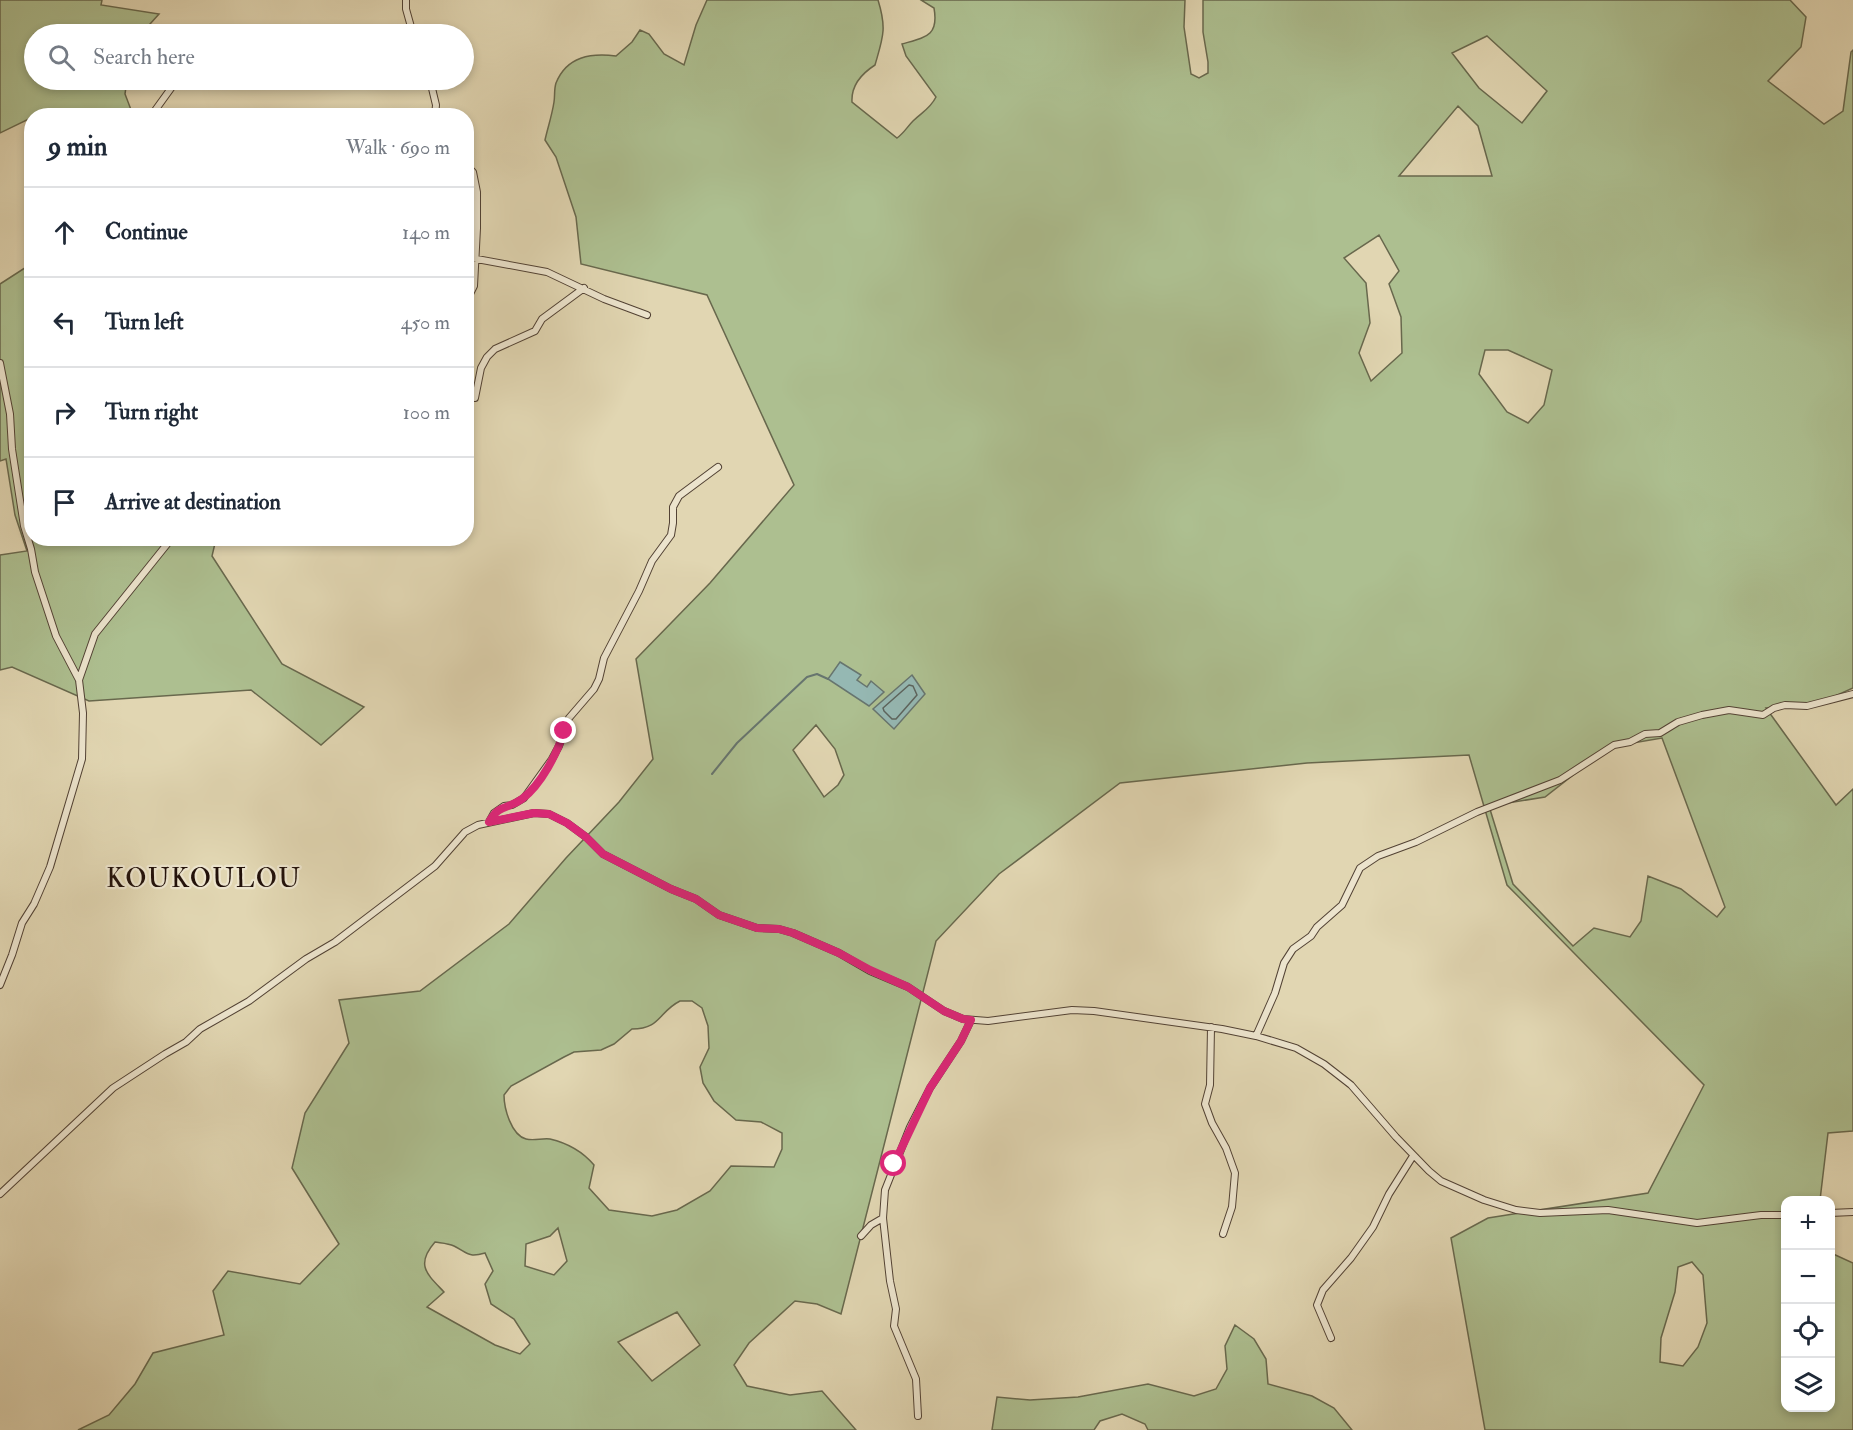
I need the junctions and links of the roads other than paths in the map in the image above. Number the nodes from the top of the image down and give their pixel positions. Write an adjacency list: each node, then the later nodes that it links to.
1 (406, 0): 2 (street)
2 (410, 24)
3 (170, 90): 5 (street)
4 (432, 90): 6 (street)
5 (157, 108)
6 (436, 108)
7 (474, 177): 8 (street)
8 (476, 259): 9 (street); 10 (street)
9 (474, 286)
10 (584, 288): 11 (street); 13 (street)
11 (647, 315)
12 (0, 363): 15 (street)
13 (475, 398)
14 (718, 467): 20 (street)
15 (24, 520)
16 (29, 546): 18 (street)
17 (166, 546): 18 (street)
18 (79, 680): 21 (street)
19 (1853, 694): 24 (street)
20 (489, 822): 22 (street); 26 (street)
21 (0, 985)
22 (971, 1020): 23 (street); 30 (street)
23 (1211, 1027): 24 (street); 31 (street)
24 (1256, 1036): 25 (street)
25 (1413, 1156): 29 (street); 33 (street)
26 (0, 1194)
27 (1853, 1212): 28 (street)
28 (1835, 1213)
29 (1781, 1215)
30 (883, 1218): 32 (street); 34 (street)
31 (1223, 1234)
32 (861, 1236)
33 (1332, 1338)
34 (918, 1416)

